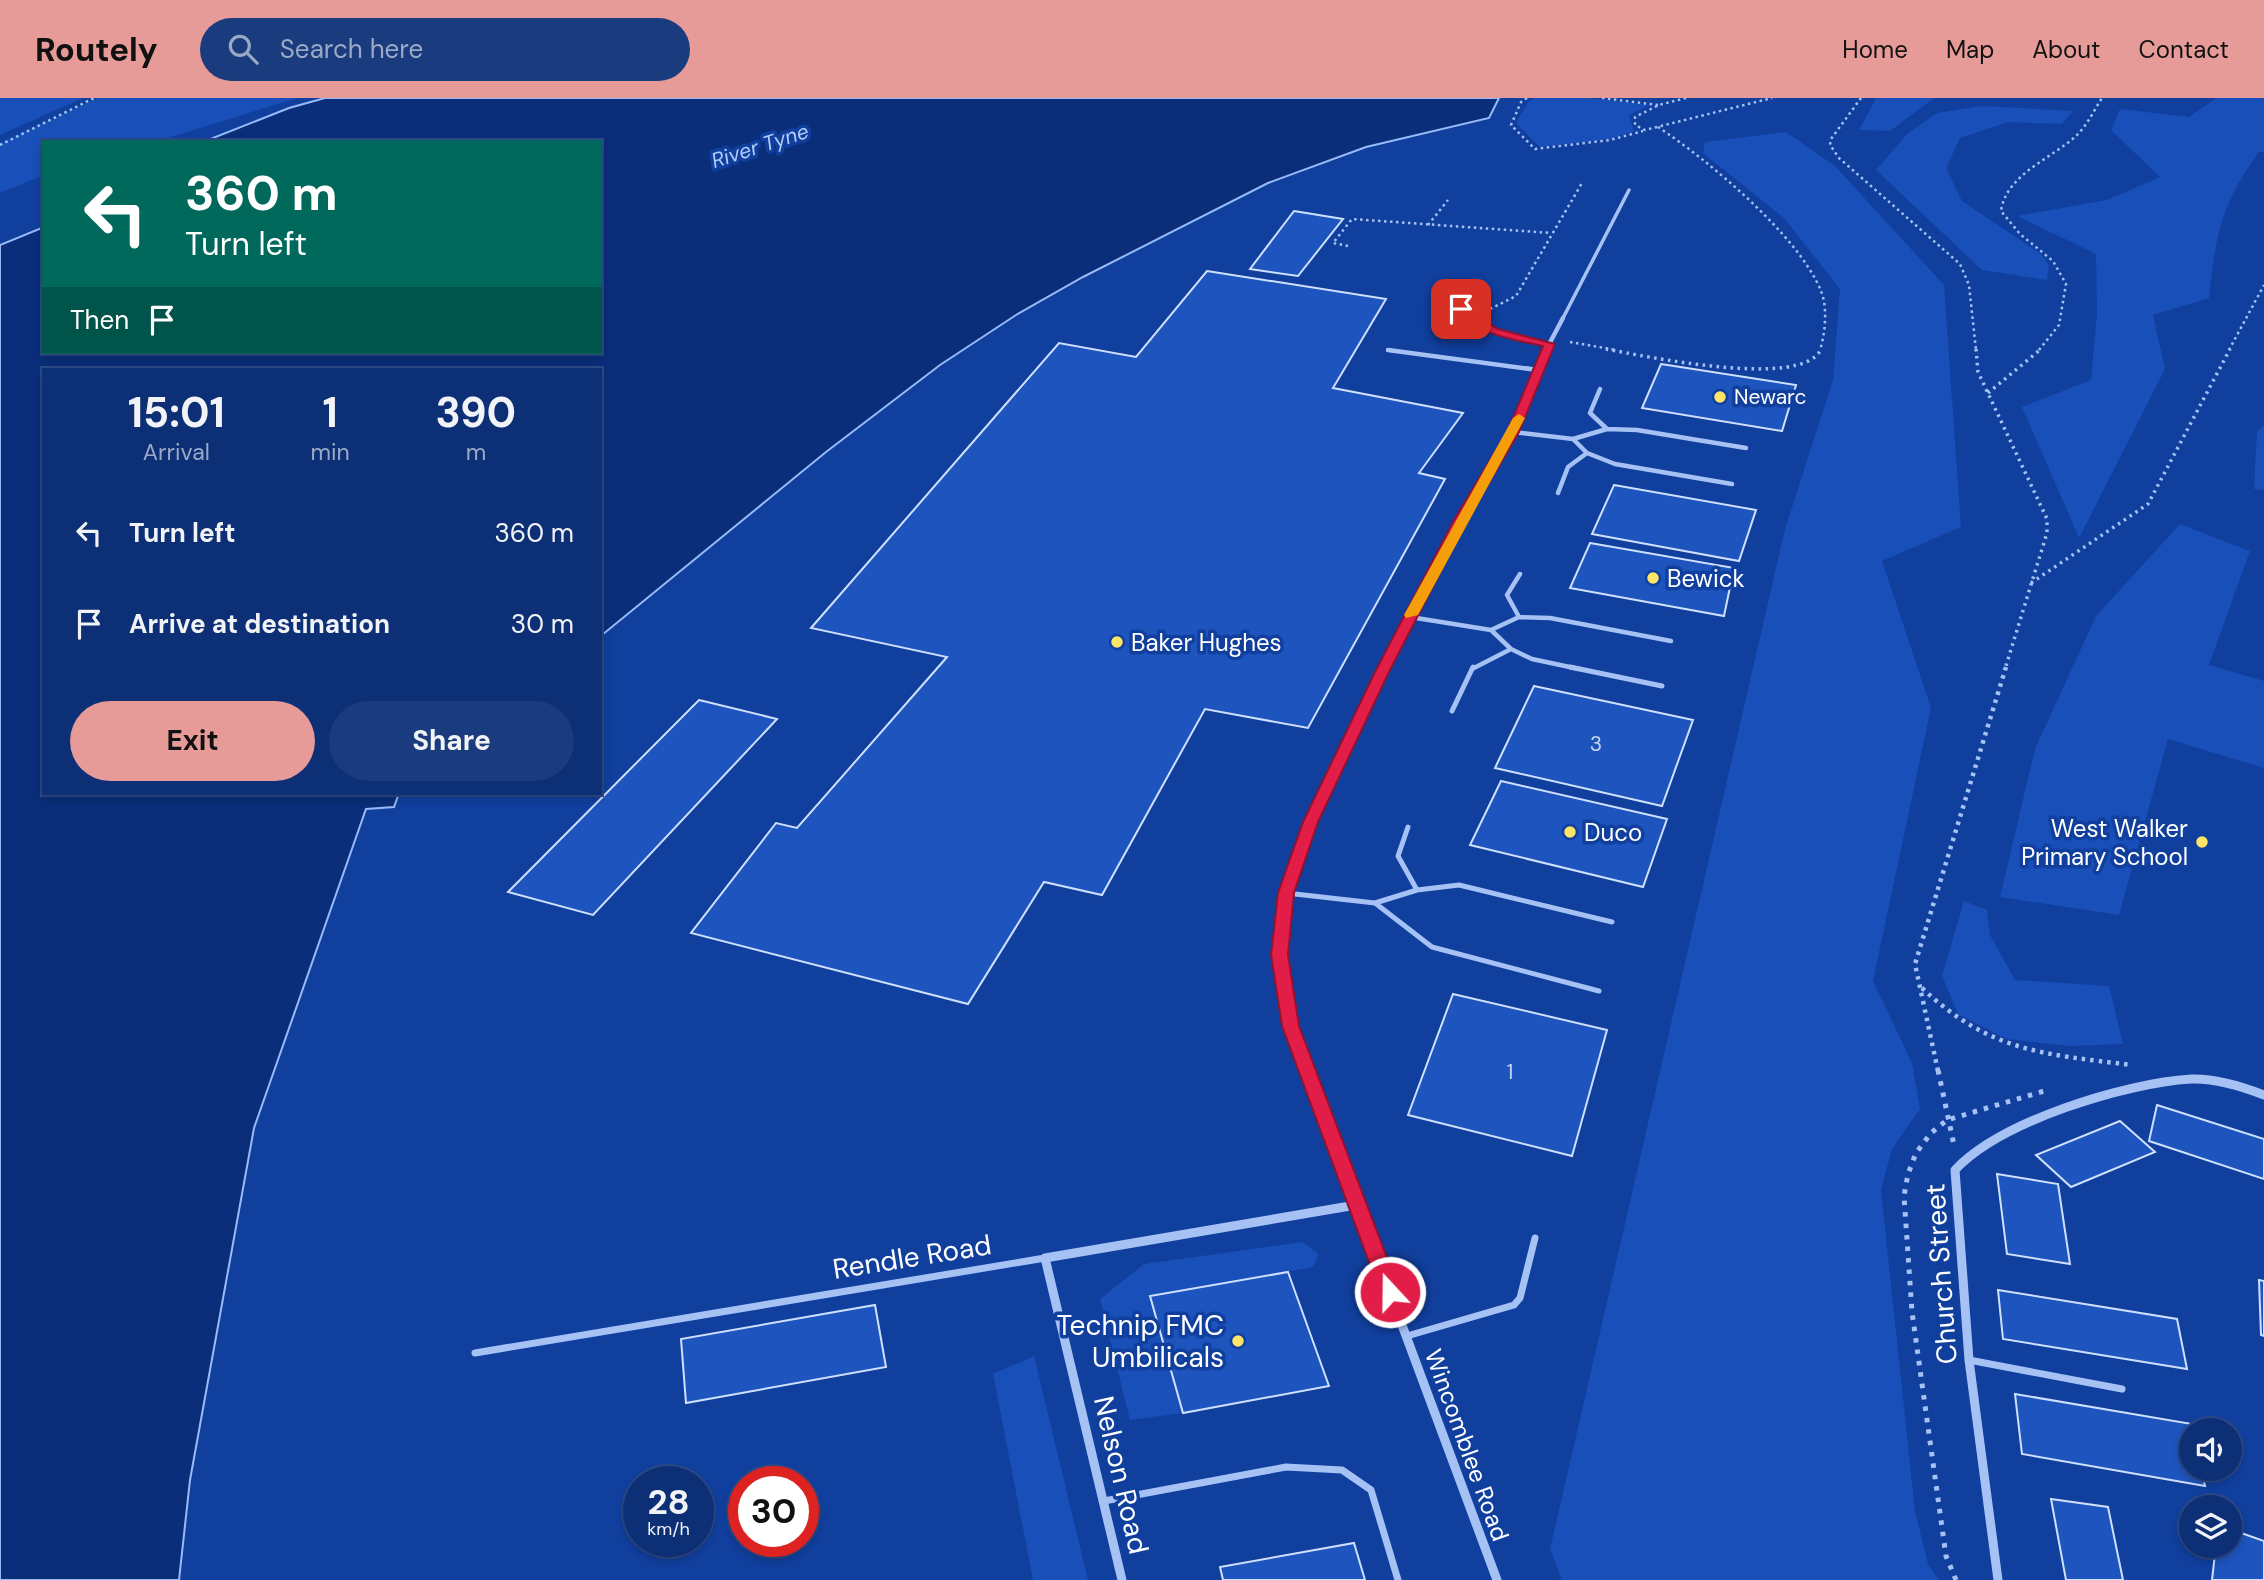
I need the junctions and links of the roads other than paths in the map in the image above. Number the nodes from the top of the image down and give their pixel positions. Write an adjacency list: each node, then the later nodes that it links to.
1 (1629, 190): 3 (lane)
2 (1459, 296): 4 (lane)
3 (1563, 318): 4 (street, Wincomblee Road)
4 (1550, 342): 6 (street, Wincomblee Road)
5 (1388, 350): 6 (lane)
6 (1538, 370): 9 (street, Wincomblee Road)
7 (1600, 389): 8 (lane)
8 (1607, 429): 10 (lane); 11 (lane)
9 (1513, 432): 10 (lane); 16 (street, Wincomblee Road)
10 (1573, 439): 12 (lane)
11 (1746, 448)
12 (1587, 453): 13 (lane); 14 (lane)
13 (1732, 484)
14 (1558, 493)
15 (1520, 574): 17 (lane)
16 (1410, 617): 18 (lane); 25 (street, Wincomblee Road)
17 (1519, 617): 18 (lane); 19 (lane)
18 (1491, 630): 20 (lane)
19 (1671, 641)
20 (1511, 649): 21 (lane); 22 (lane)
21 (1662, 686)
22 (1452, 711)
23 (1408, 827): 24 (lane)
24 (1416, 890): 26 (lane); 27 (lane)
25 (1286, 893): 26 (lane); 30 (street, Wincomblee Road)
26 (1375, 903): 28 (lane)
27 (1612, 922)
28 (1599, 991)
29 (2264, 1095): 35 (street, Church Street)
30 (1356, 1205): 32 (street, Rendle Road); 33 (street, Wincomblee Road)
31 (1535, 1238): 33 (lane)
32 (1045, 1258): 34 (lane, Rendle Road); 37 (street, Nelson Road)
33 (1406, 1336): 40 (street, Wincomblee Road)
34 (475, 1353)
35 (1969, 1360): 36 (lane); 41 (street, Church Street)
36 (2122, 1389)
37 (1104, 1501): 38 (street, Nelson Road); 39 (lane)
38 (1122, 1580)
39 (1398, 1580)
40 (1497, 1580)
41 (1998, 1580)

